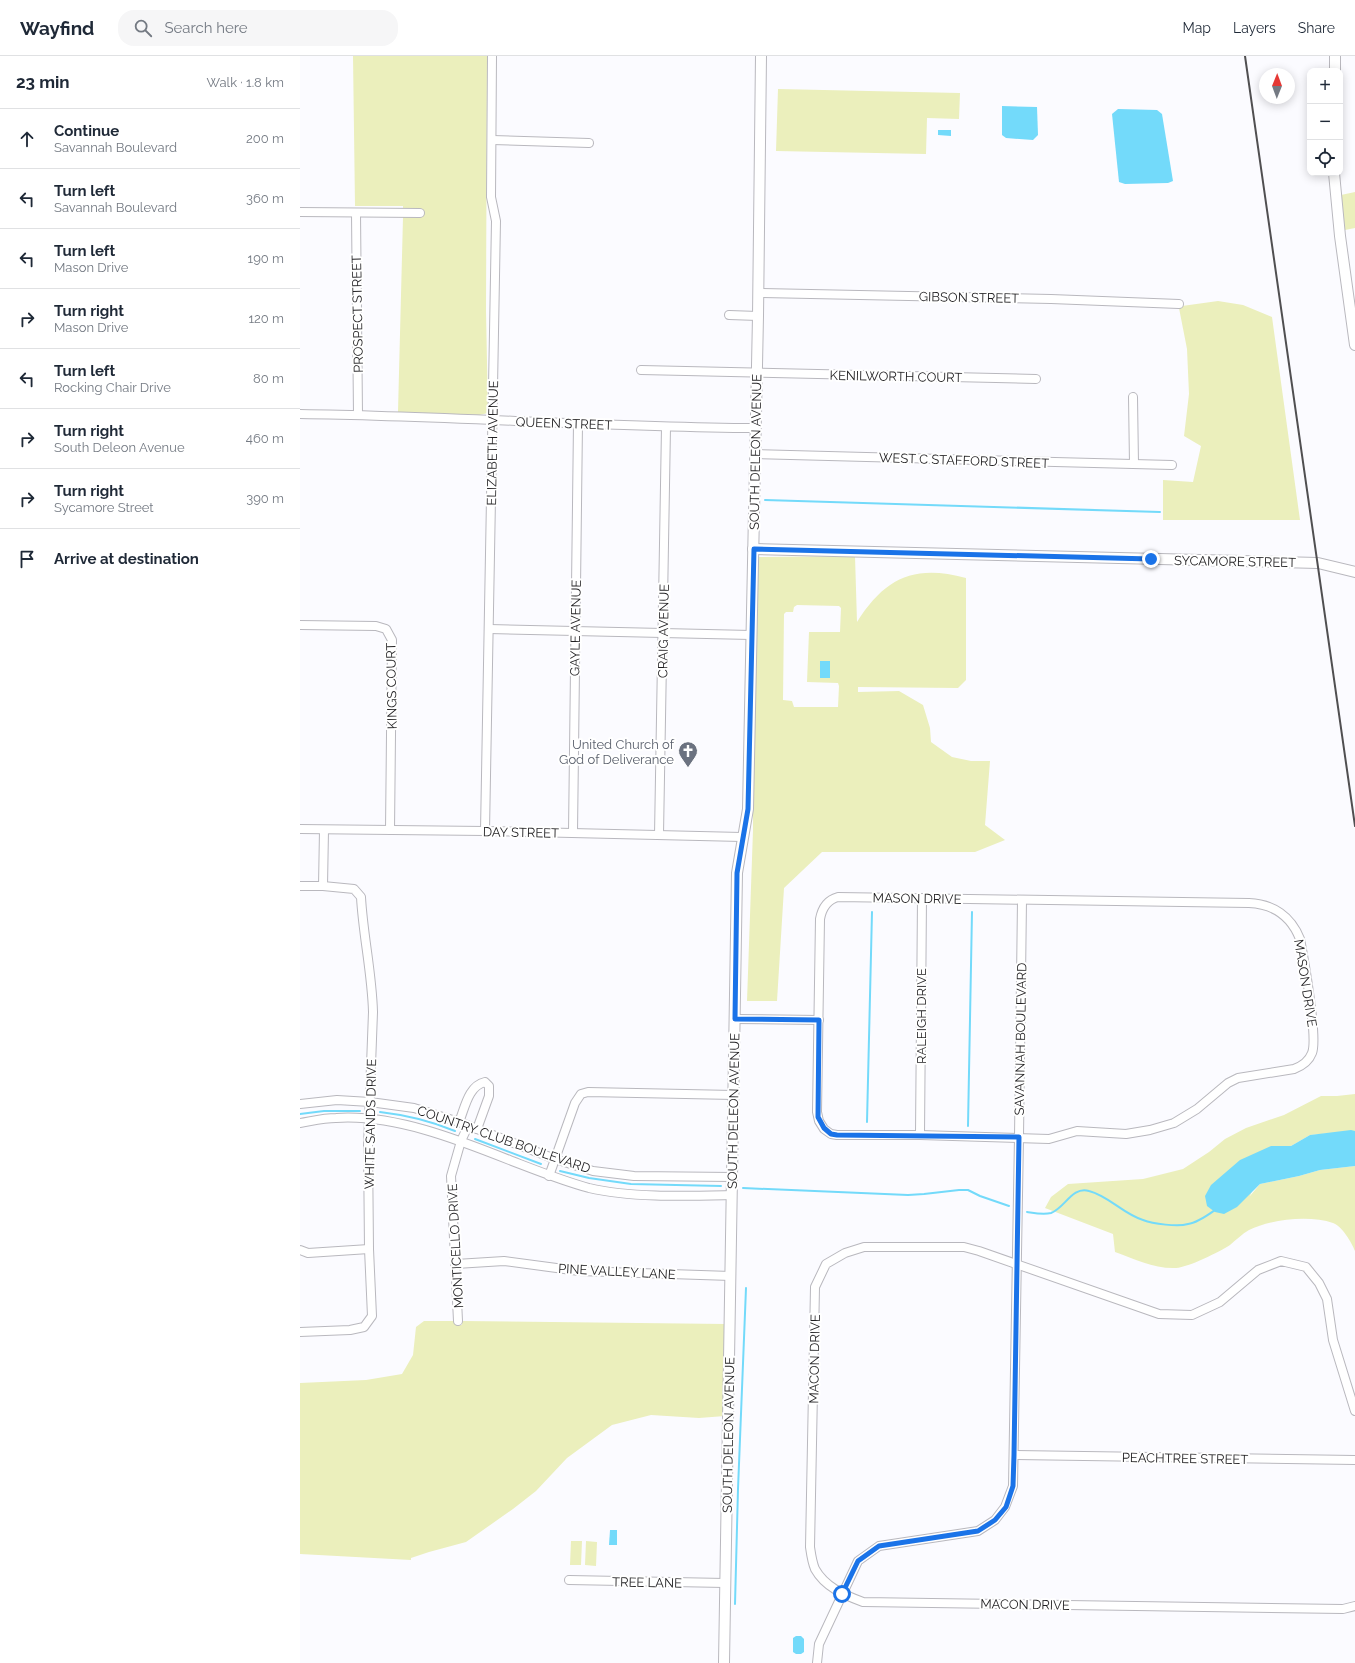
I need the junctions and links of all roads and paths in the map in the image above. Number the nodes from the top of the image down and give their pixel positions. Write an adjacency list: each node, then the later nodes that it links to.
1 (492, 56): 5 (street, ELIZABETH AVENUE)
2 (761, 56): 11 (street, SOUTH DELEON AVENUE)
3 (1335, 56): 4 (street)
4 (1335, 68)
5 (492, 140): 6 (street); 22 (street, ELIZABETH AVENUE)
6 (589, 143)
7 (1334, 176): 15 (street)
8 (300, 212): 9 (street)
9 (356, 213): 10 (street); 21 (street, PROSPECT STREET)
10 (420, 213)
11 (759, 293): 12 (street, GIBSON STREET); 14 (street, SOUTH DELEON AVENUE)
12 (1179, 304)
13 (730, 315): 14 (street)
14 (758, 316): 17 (street, SOUTH DELEON AVENUE)
15 (1355, 345)
16 (641, 370): 17 (street, KENILWORTH COURT)
17 (756, 373): 18 (street, KENILWORTH COURT); 25 (street, SOUTH DELEON AVENUE)
18 (1036, 379)
19 (1133, 397): 27 (street)
20 (300, 414): 21 (street, QUEEN STREET)
21 (358, 415): 22 (street, QUEEN STREET)
22 (492, 420): 23 (street, QUEEN STREET); 32 (street, ELIZABETH AVENUE)
23 (578, 423): 24 (street, QUEEN STREET); 33 (street, GAYLE AVENUE)
24 (666, 427): 25 (street, QUEEN STREET); 34 (street, CRAIG AVENUE)
25 (755, 428): 26 (street, SOUTH DELEON AVENUE)
26 (755, 454): 27 (street, WEST C STAFFORD STREET); 29 (street, SOUTH DELEON AVENUE)
27 (1134, 464): 28 (street, WEST C STAFFORD STREET)
28 (1172, 465)
29 (754, 549): 30 (street, SYCAMORE STREET); 35 (street, SOUTH DELEON AVENUE)
30 (1355, 572)
31 (300, 625): 38 (street, KINGS COURT)
32 (489, 629): 33 (street); 39 (street, ELIZABETH AVENUE)
33 (575, 631): 34 (street); 40 (street, GAYLE AVENUE)
34 (663, 633): 35 (street); 41 (street, CRAIG AVENUE)
35 (751, 635): 42 (street, SOUTH DELEON AVENUE)
36 (300, 829): 37 (street, DAY STREET)
37 (324, 830): 38 (street, DAY STREET); 44 (street)
38 (390, 830): 39 (street, DAY STREET)
39 (485, 831): 40 (street, DAY STREET)
40 (573, 833): 41 (street, DAY STREET)
41 (659, 835): 42 (street, DAY STREET)
42 (742, 837): 47 (street, SOUTH DELEON AVENUE)
43 (300, 886): 44 (street, WHITE SANDS DRIVE)
44 (323, 886): 50 (street, WHITE SANDS DRIVE)
45 (922, 898): 46 (street, MASON DRIVE); 48 (street, MASON DRIVE); 57 (street, RALEIGH DRIVE)
46 (1022, 900): 58 (street, SAVANNAH BOULEVARD); 58 (street, MASON DRIVE)
47 (735, 1019): 48 (street); 49 (street, SOUTH DELEON AVENUE)
48 (819, 1020): 57 (street, MASON DRIVE)
49 (734, 1095): 60 (street); 62 (street, SOUTH DELEON AVENUE)
50 (370, 1102): 51 (street, COUNTRY CLUB BOULEVARD); 52 (street, WHITE SANDS DRIVE); 53 (street, COUNTRY CLUB BOULEVARD)
51 (300, 1104)
52 (369, 1119): 54 (street, COUNTRY CLUB BOULEVARD); 59 (street, COUNTRY CLUB BOULEVARD); 64 (street, WHITE SANDS DRIVE)
53 (459, 1122): 55 (street, COUNTRY CLUB BOULEVARD); 56 (street)
54 (300, 1123)
55 (468, 1126): 56 (street, COUNTRY CLUB BOULEVARD); 59 (street, MONTICELLO DRIVE)
56 (477, 1129): 60 (street, COUNTRY CLUB BOULEVARD)
57 (920, 1135): 58 (street, MASON DRIVE)
58 (1019, 1137): 67 (street, SAVANNAH BOULEVARD)
59 (462, 1141): 61 (street, COUNTRY CLUB BOULEVARD); 66 (street, MONTICELLO DRIVE)
60 (555, 1159): 61 (street); 62 (street, COUNTRY CLUB BOULEVARD)
61 (549, 1176): 63 (street, COUNTRY CLUB BOULEVARD)
62 (733, 1177): 63 (street, SOUTH DELEON AVENUE)
63 (732, 1195): 68 (street, SOUTH DELEON AVENUE)
64 (369, 1249): 65 (street); 70 (street, WHITE SANDS DRIVE)
65 (300, 1250)
66 (456, 1264): 68 (street, PINE VALLEY LANE); 69 (street, MONTICELLO DRIVE)
67 (1017, 1264): 71 (street, MACON DRIVE); 72 (street, SAVANNAH BOULEVARD); 76 (street, MACON DRIVE)
68 (730, 1276): 75 (street, SOUTH DELEON AVENUE)
69 (458, 1321)
70 (300, 1332)
71 (1355, 1411)
72 (1014, 1455): 73 (street, PEACHTREE STREET); 76 (street, SAVANNAH BOULEVARD)
73 (1355, 1460)
74 (569, 1580): 75 (street, TREE LANE)
75 (725, 1583): 79 (street, SOUTH DELEON AVENUE)
76 (842, 1594): 77 (street, MACON DRIVE); 78 (street, SAVANNAH BOULEVARD)
77 (1355, 1606)
78 (818, 1662)
79 (724, 1663)

